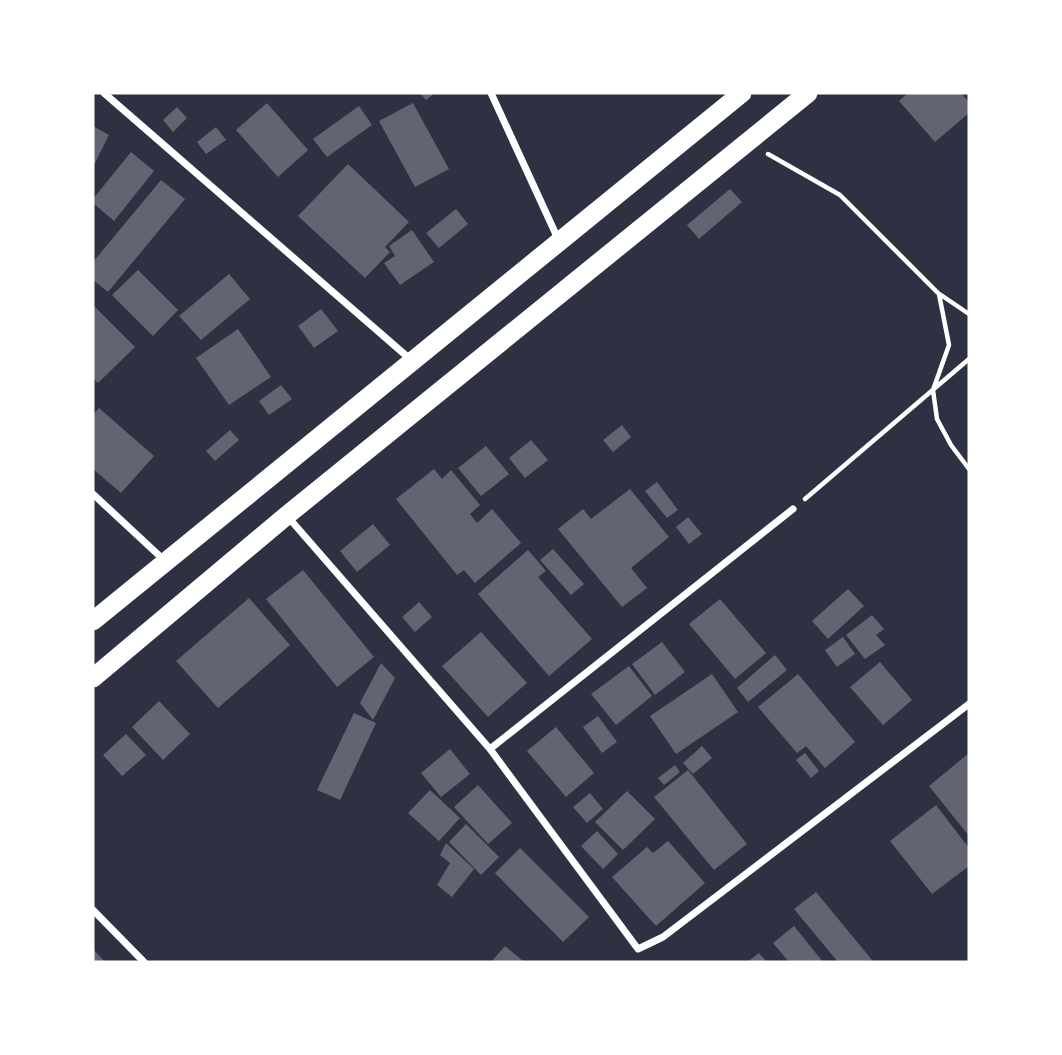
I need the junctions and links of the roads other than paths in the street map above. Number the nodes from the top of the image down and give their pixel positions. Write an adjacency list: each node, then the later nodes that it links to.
1 (104, 93): 6 (street)
2 (491, 93): 5 (street)
3 (742, 93): 5 (highway)
4 (808, 93): 9 (highway)
5 (559, 241): 6 (highway)
6 (413, 362): 10 (highway)
7 (93, 494): 10 (street)
8 (793, 509): 14 (street)
9 (286, 516): 12 (highway); 14 (street)
10 (165, 561): 11 (highway)
11 (93, 621)
12 (93, 678)
13 (969, 704): 14 (street)
14 (490, 749)
15 (93, 910): 16 (street)
16 (144, 962)

